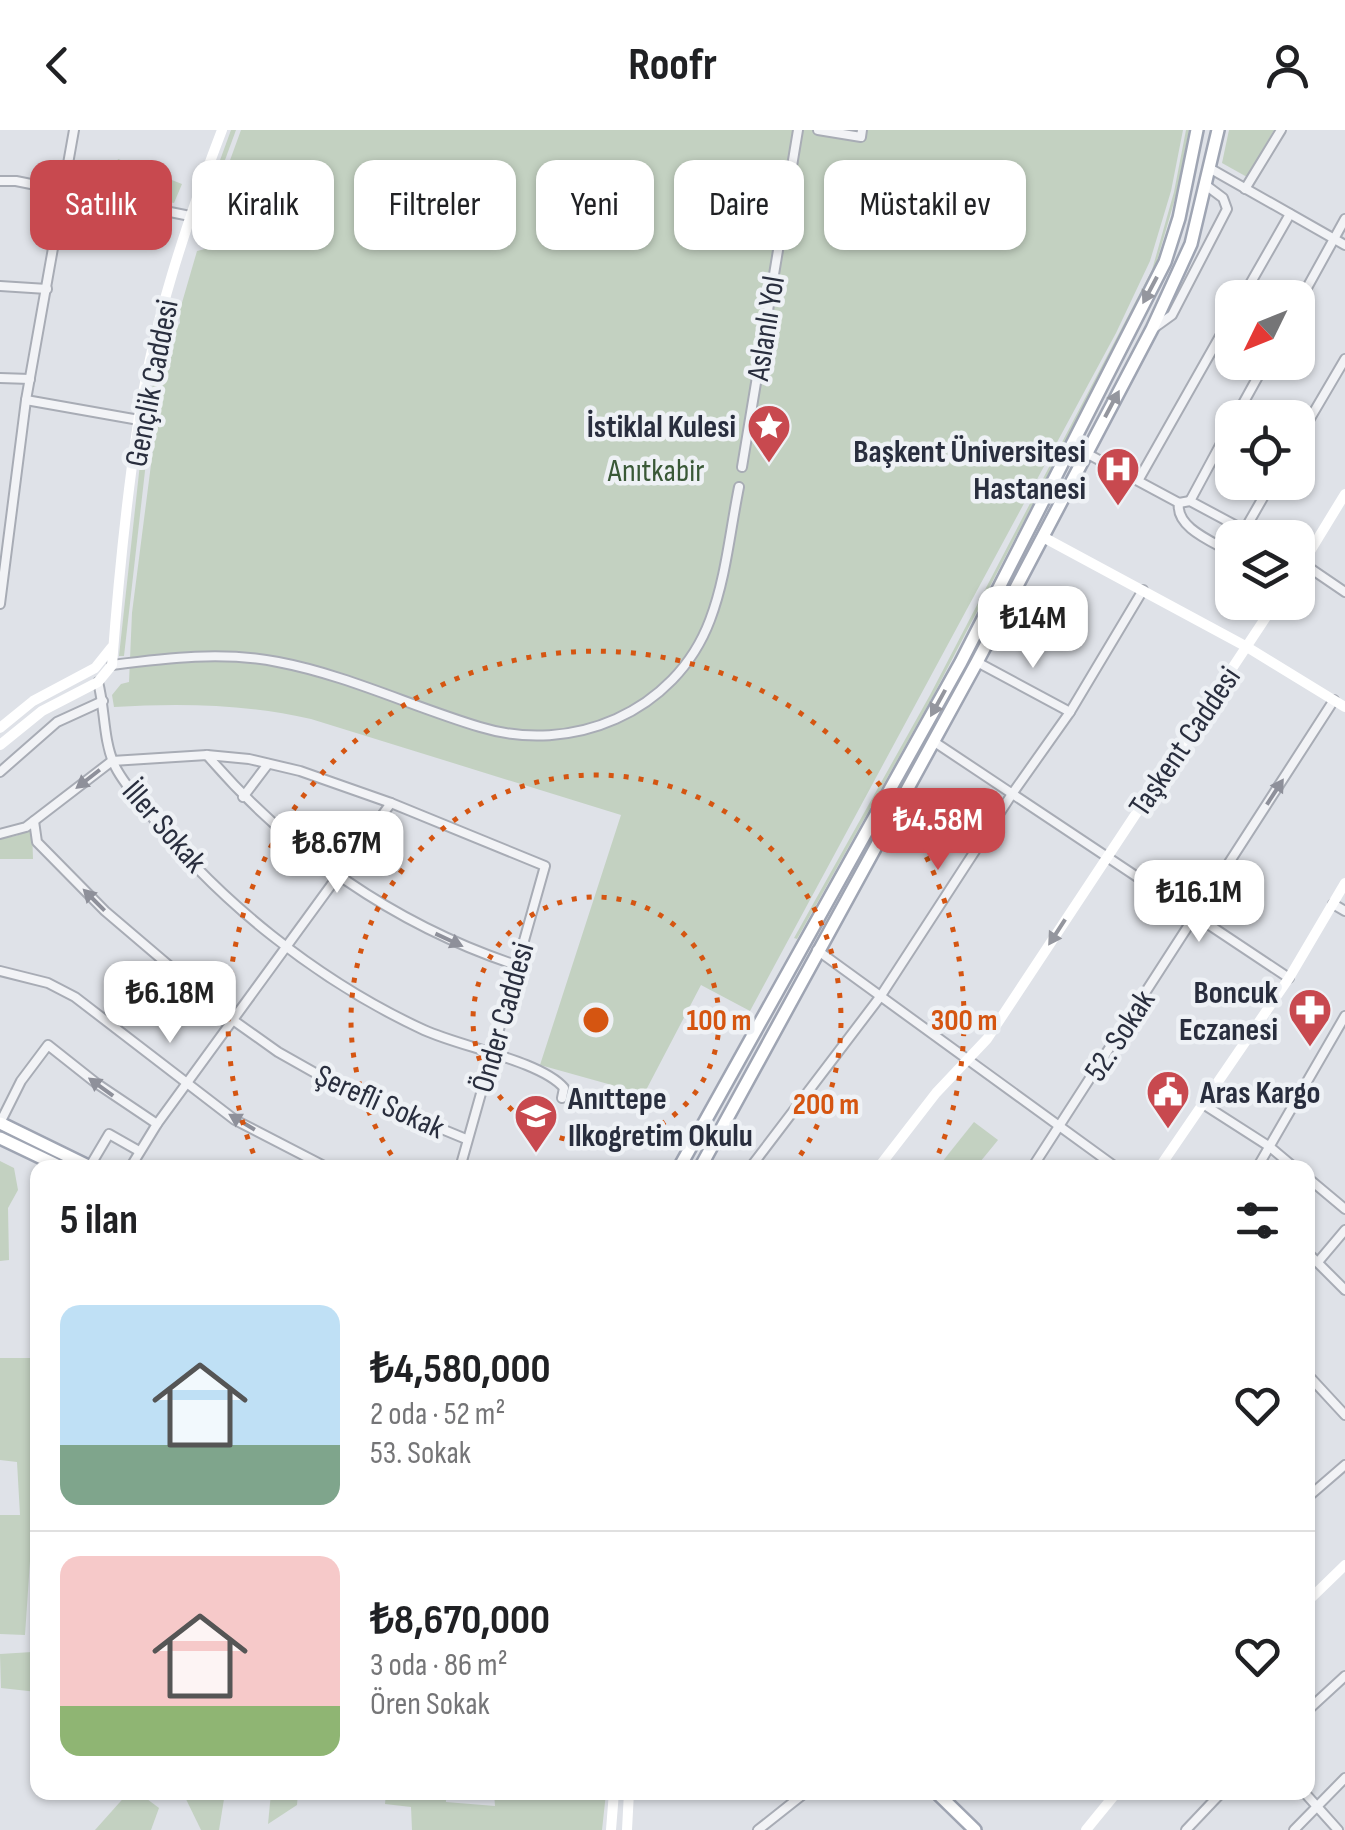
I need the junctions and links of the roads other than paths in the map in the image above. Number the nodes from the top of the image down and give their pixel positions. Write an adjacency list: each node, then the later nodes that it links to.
1 (74, 130): 11 (street)
2 (222, 130): 19 (main road, Gençlik Caddesi)
3 (798, 130): 38 (street, Aslanlı Yol)
4 (818, 130): 5 (street)
5 (862, 130)
6 (1197, 130): 105 (main road, one-way to 105)
7 (1218, 130): 12 (main road)
8 (1281, 130): 10 (street)
9 (1257, 146): 10 (street)
10 (1270, 150): 16 (street)
11 (69, 160)
12 (1211, 169): 15 (main road); 16 (street)
13 (0, 181): 14 (street)
14 (30, 184)
15 (1207, 186): 28 (main road); 28 (street)
16 (1245, 189): 18 (street)
17 (172, 212): 19 (street)
18 (1290, 214): 21 (street); 24 (street)
19 (190, 216): 35 (main road, Gençlik Caddesi)
20 (1345, 219): 21 (street)
21 (1334, 239): 22 (street); 25 (street)
22 (1345, 245)
23 (54, 250): 27 (street)
24 (1252, 280)
25 (1311, 280)
26 (0, 286): 27 (street)
27 (47, 289): 32 (street)
28 (1152, 329): 37 (main road, one-way to 28)
29 (1215, 344): 39 (street)
30 (1345, 359): 34 (street)
31 (0, 378): 32 (street)
32 (30, 379): 33 (street)
33 (26, 400): 35 (street); 50 (street)
34 (1315, 411)
35 (138, 420): 52 (main road, Gençlik Caddesi)
36 (1215, 452): 42 (street)
37 (1086, 453): 39 (street); 44 (main road)
38 (742, 468)
39 (1139, 479): 42 (street)
40 (739, 486): 55 (street)
41 (1345, 494): 45 (main road)
42 (1185, 502): 43 (street); 46 (street)
43 (1223, 520)
44 (1042, 537): 48 (main road); 54 (main road)
45 (1315, 540)
46 (1215, 542)
47 (1315, 574): 49 (street)
48 (1143, 590): 53 (main road); 60 (street)
49 (1345, 592)
50 (0, 604)
51 (1264, 620): 53 (main road, Taşkent Caddesi)
52 (114, 643): 55 (main road, Gençlik Caddesi); 56 (main road)
53 (1246, 647): 59 (main road); 73 (main road, Taşkent Caddesi)
54 (977, 662): 60 (street); 62 (main road)
55 (112, 665): 56 (main road); 57 (main road)
56 (96, 668): 61 (main road)
57 (98, 682): 58 (street, İller Sokak); 63 (main road)
58 (103, 701): 65 (street, İller Sokak); 67 (street)
59 (1340, 704): 78 (street, 52. Sokak, one-way to 59)
60 (1070, 712): 68 (street)
61 (0, 728)
62 (933, 741): 68 (street); 80 (main road)
63 (0, 744)
64 (207, 755): 65 (street); 66 (street); 69 (street)
65 (112, 761): 71 (street, one-way to 71); 79 (street, İller Sokak)
66 (268, 764): 69 (street); 70 (street)
67 (0, 772)
68 (1012, 794): 73 (street); 84 (street)
69 (243, 797): 74 (street)
70 (391, 803): 74 (street); 81 (street, Önder Caddesi)
71 (34, 821): 72 (street); 86 (street, Şerefli Sokak, one-way to 71)
72 (0, 834)
73 (1107, 855): 78 (street); 88 (main road, Taşkent Caddesi, one-way to 88)
74 (338, 874): 79 (street); 81 (street, one-way to 81)
75 (1345, 883): 76 (main road)
76 (1333, 904): 77 (street); 83 (main road)
77 (1345, 912)
78 (1196, 914): 83 (street); 94 (street, 52. Sokak)
79 (286, 945): 86 (street); 87 (street, İller Sokak)
80 (817, 950): 84 (street); 106 (main road)
81 (516, 966): 87 (street, Önder Caddesi)
82 (0, 971): 89 (street)
83 (1289, 978): 91 (main road)
84 (880, 997): 88 (street); 107 (street)
85 (1345, 1016): 97 (street)
86 (233, 1020): 89 (street); 96 (street, Şerefli Sokak)
87 (491, 1055): 90 (street, İller Sokak); 96 (street, Önder Caddesi)
88 (968, 1061): 94 (street); 108 (main road, Taşkent Caddesi)
89 (187, 1085): 93 (street); 103 (street, one-way to 89)
90 (562, 1098)
91 (1204, 1104): 97 (street); 111 (main road)
92 (0, 1123): 93 (street, one-way to 92); 100 (main road)
93 (157, 1124): 98 (street)
94 (1061, 1126): 109 (street, 52. Sokak); 110 (street)
95 (0, 1138): 99 (main road)
96 (466, 1139): 104 (street, Önder Caddesi)
97 (1270, 1147): 112 (street); 113 (street)
98 (139, 1151): 101 (street); 102 (street)
99 (46, 1160)
100 (77, 1160)
101 (95, 1160)
102 (134, 1160)
103 (312, 1160)
104 (462, 1160)
105 (684, 1160)
106 (704, 1160)
107 (756, 1160)
108 (884, 1160)
109 (1038, 1160)
110 (1106, 1160)
111 (1165, 1160)
112 (1261, 1160)
113 (1285, 1160)
114 (1315, 1184): 115 (street)
115 (1345, 1209)
116 (1345, 1230): 118 (street)
117 (1315, 1259): 118 (street)
118 (1318, 1262): 119 (street)
119 (1345, 1290)
120 (1315, 1383): 122 (street)
121 (1345, 1394): 122 (street)
122 (1334, 1404): 123 (street)
123 (1345, 1415)
124 (1345, 1465): 125 (street)
125 (1315, 1488)
126 (1340, 1569): 127 (street); 128 (main road)
127 (1345, 1584)
128 (1315, 1594)
129 (1345, 1676): 130 (street)
130 (1315, 1704)
131 (1345, 1778): 140 (street)
132 (613, 1800): 141 (main road)
133 (628, 1800): 142 (main road)
134 (796, 1800): 143 (street)
135 (934, 1800): 144 (main road)
136 (944, 1800): 145 (main road)
137 (1110, 1800): 146 (main road)
138 (1214, 1800): 147 (street)
139 (1311, 1800): 140 (street)
140 (1316, 1806): 148 (street); 149 (street)
141 (611, 1830)
142 (628, 1830)
143 (758, 1830)
144 (963, 1830)
145 (976, 1830)
146 (1086, 1830)
147 (1186, 1830)
148 (1294, 1830)
149 (1338, 1830)

